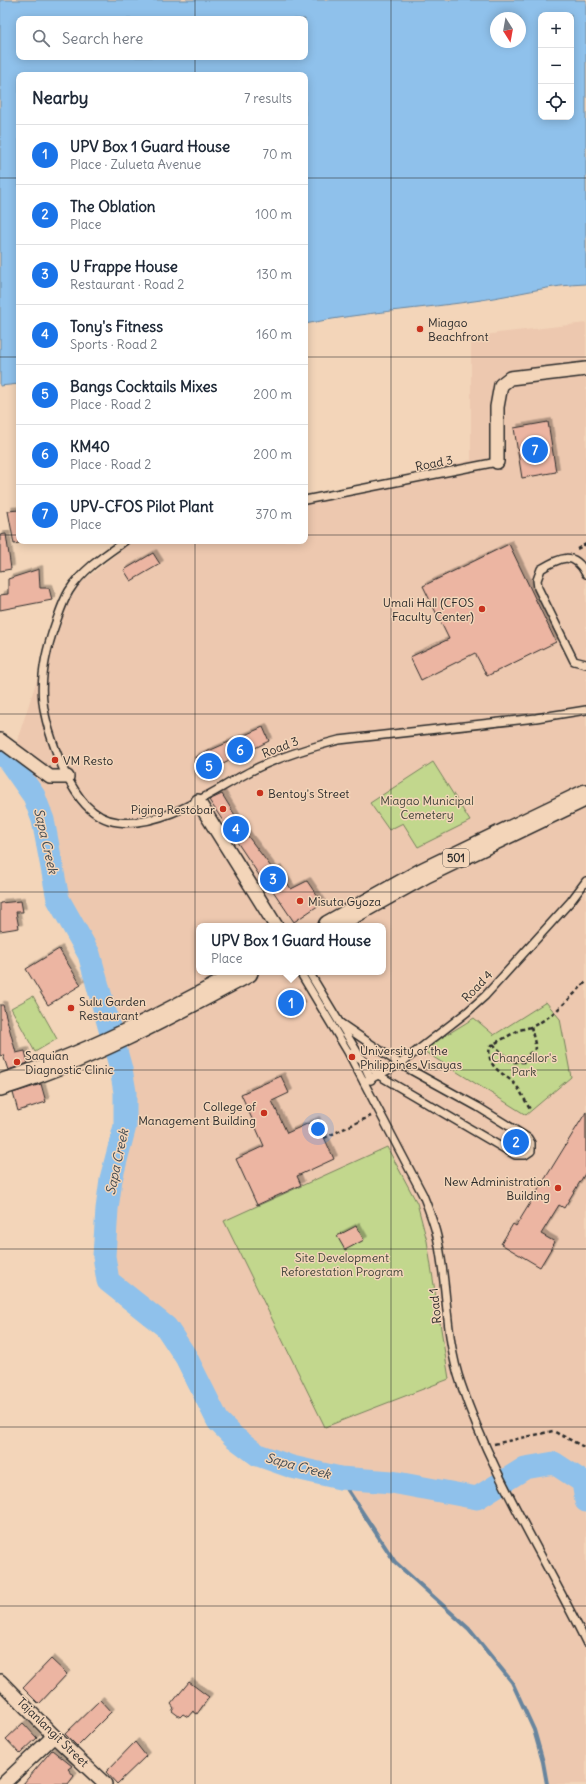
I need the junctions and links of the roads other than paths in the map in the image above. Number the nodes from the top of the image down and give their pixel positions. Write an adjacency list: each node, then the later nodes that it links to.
1 (586, 369): 2 (street)
2 (497, 462): 3 (lane, Road 3)
3 (308, 499)
4 (121, 544): 9 (lane, Road 3)
5 (586, 574): 6 (lane)
6 (586, 664)
7 (586, 710): 11 (lane, Road 3)
8 (0, 740): 9 (street)
9 (67, 777): 11 (lane, Road 3)
10 (586, 795): 14 (main road, 501)
11 (198, 800): 13 (street)
12 (586, 881): 21 (lane, Road 4)
13 (274, 923)
14 (334, 923)
15 (241, 975): 24 (main road)
16 (302, 975): 19 (lane, Road 1)
17 (311, 975): 18 (lane, Road 1)
18 (340, 1023): 20 (lane, Road 1); 21 (lane)
19 (348, 1052): 20 (lane); 23 (lane, Road 1)
20 (362, 1060): 22 (lane); 23 (lane, Road 1)
21 (400, 1064): 22 (lane, Road 4); 22 (lane)
22 (380, 1076): 23 (lane, Road 4)
23 (368, 1081): 25 (lane, Road 1)
24 (0, 1085)
25 (586, 1642)
26 (0, 1681): 27 (street, Tajanlangit Street)
27 (54, 1736): 28 (street); 29 (street, Tajanlangit Street)
28 (3, 1784)
29 (105, 1784)

